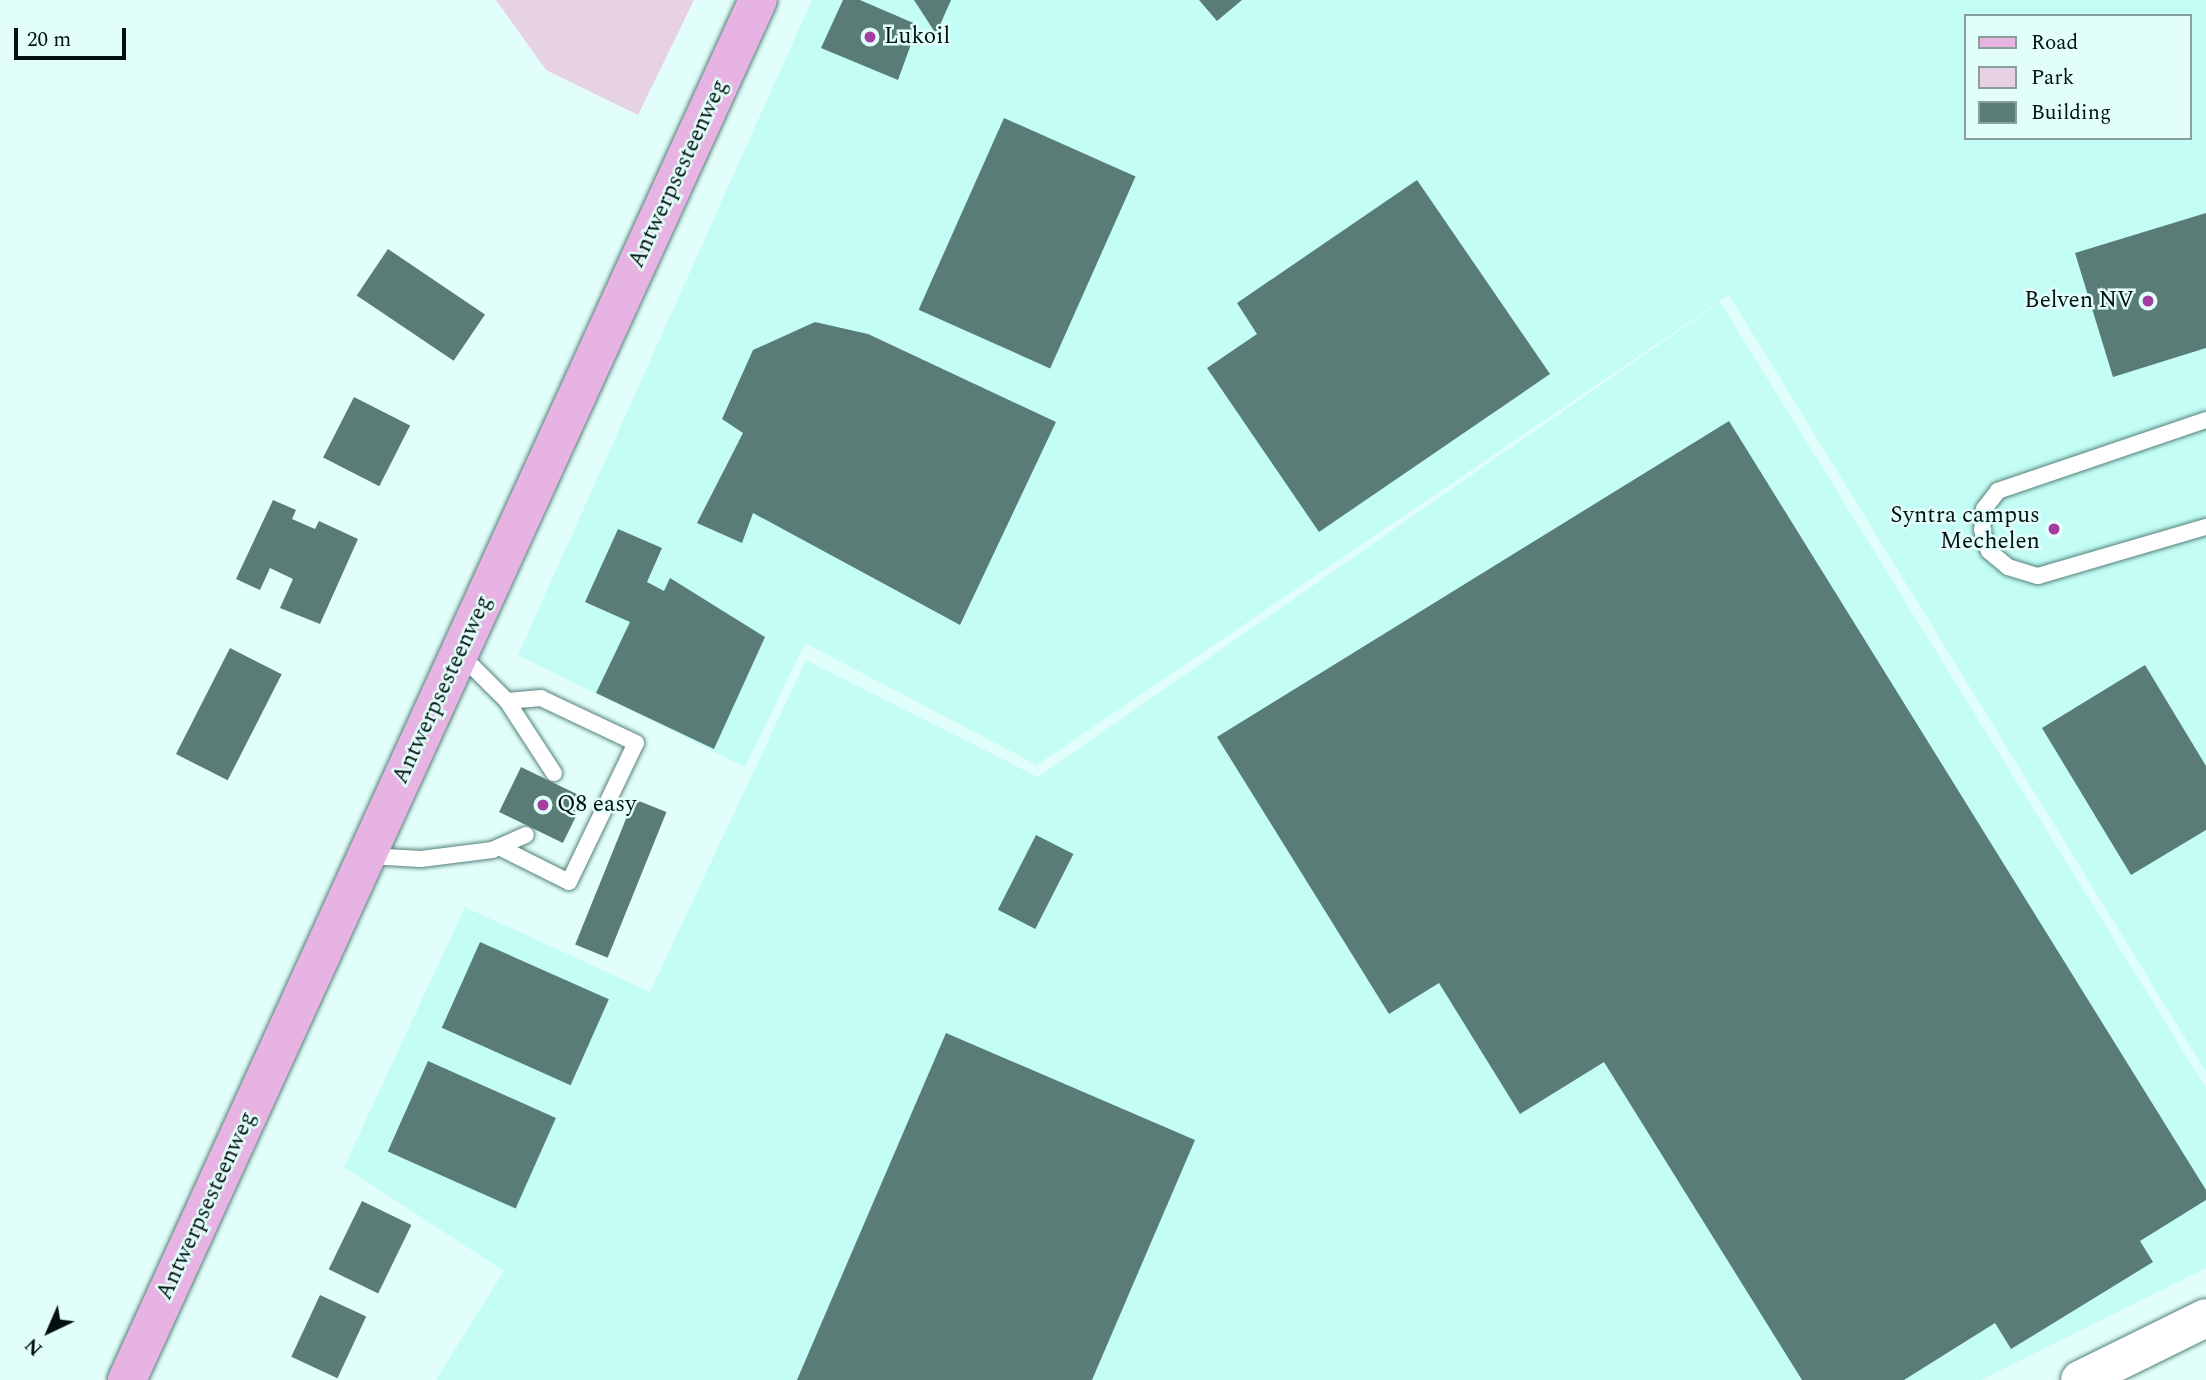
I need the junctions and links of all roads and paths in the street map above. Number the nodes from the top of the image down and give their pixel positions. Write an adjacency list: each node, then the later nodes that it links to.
1 (758, 0): 4 (main road, Antwerpsesteenweg)
2 (2206, 420): 3 (lane)
3 (2206, 527)
4 (460, 654): 5 (lane); 9 (main road, Antwerpsesteenweg)
5 (507, 701): 6 (lane); 8 (lane)
6 (554, 773)
7 (526, 835): 8 (lane)
8 (499, 847): 9 (lane)
9 (368, 856): 11 (main road, Antwerpsesteenweg)
10 (2206, 1318): 12 (street)
11 (128, 1380)
12 (2080, 1380)

